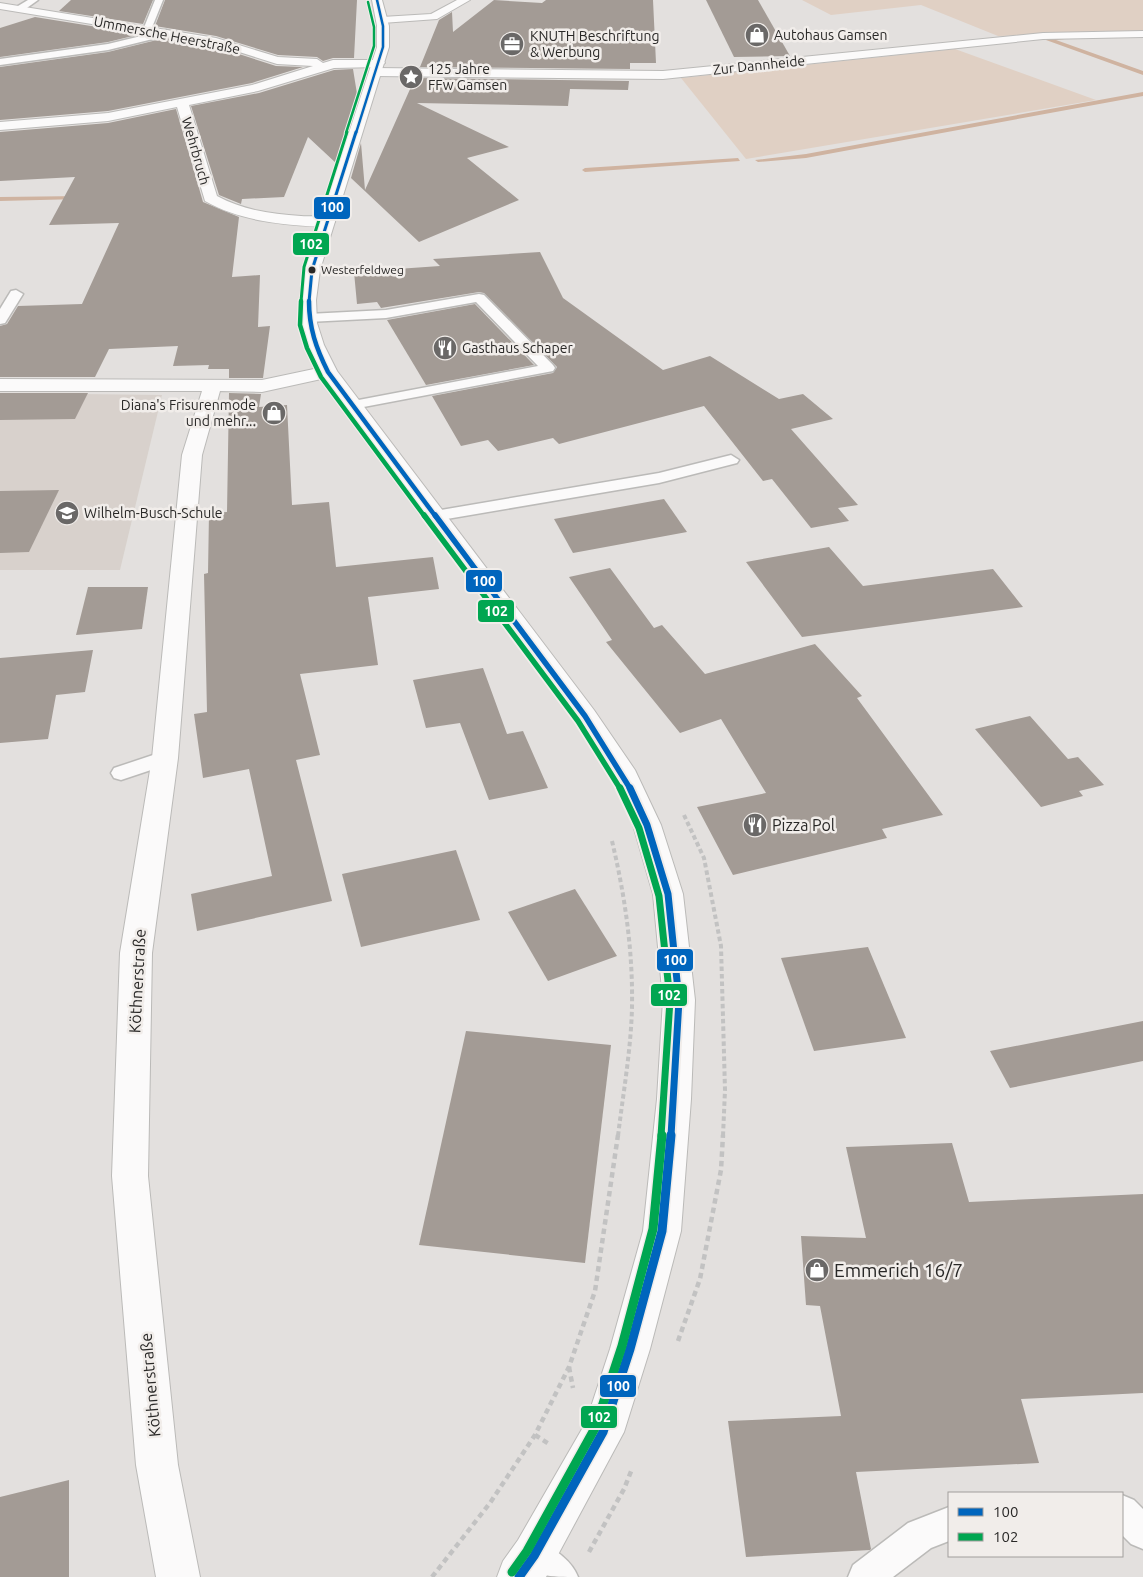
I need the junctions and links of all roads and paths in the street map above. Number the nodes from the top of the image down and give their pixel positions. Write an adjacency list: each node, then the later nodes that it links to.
1 (34, 0): 6 (lane)
2 (159, 0): 8 (lane)
3 (377, 0): 7 (street)
4 (466, 0): 7 (street)
5 (0, 6): 6 (street, Ummersche Heerstraße)
6 (21, 8): 8 (street, Ummersche Heerstraße)
7 (382, 20): 14 (street)
8 (147, 30): 9 (street, Ummersche Heerstraße)
9 (166, 33): 11 (street, Ummersche Heerstraße); 12 (lane)
10 (1143, 34): 14 (street, Zur Dannheide)
11 (276, 60): 13 (street, Ummersche Heerstraße); 15 (street)
12 (0, 62)
13 (333, 64): 14 (street, Wehrbruch); 15 (street, Wehrbruch)
14 (377, 68): 18 (street)
15 (280, 80): 16 (street, Wehrbruch)
16 (182, 103): 17 (street, Wehrbruch); 18 (street, Wehrbruch)
17 (0, 126)
18 (328, 222): 20 (street)
19 (16, 294): 21 (lane)
20 (308, 318): 22 (street); 25 (lane)
21 (0, 320)
22 (328, 372): 24 (street); 25 (street)
23 (0, 385): 24 (street)
24 (212, 388): 28 (street, Köthnerstraße)
25 (352, 405): 27 (street)
26 (731, 460): 27 (lane)
27 (435, 516): 38 (street)
28 (165, 758): 29 (lane); 39 (street, Köthnerstraße)
29 (121, 773)
30 (683, 814): 32 (path)
31 (611, 838): 40 (path)
32 (677, 1343)
33 (634, 1462): 37 (path)
34 (1123, 1513): 36 (lane)
35 (948, 1524): 41 (lane)
36 (1143, 1532)
37 (588, 1553)
38 (538, 1570)
39 (178, 1577)
40 (432, 1577)
41 (865, 1577)

